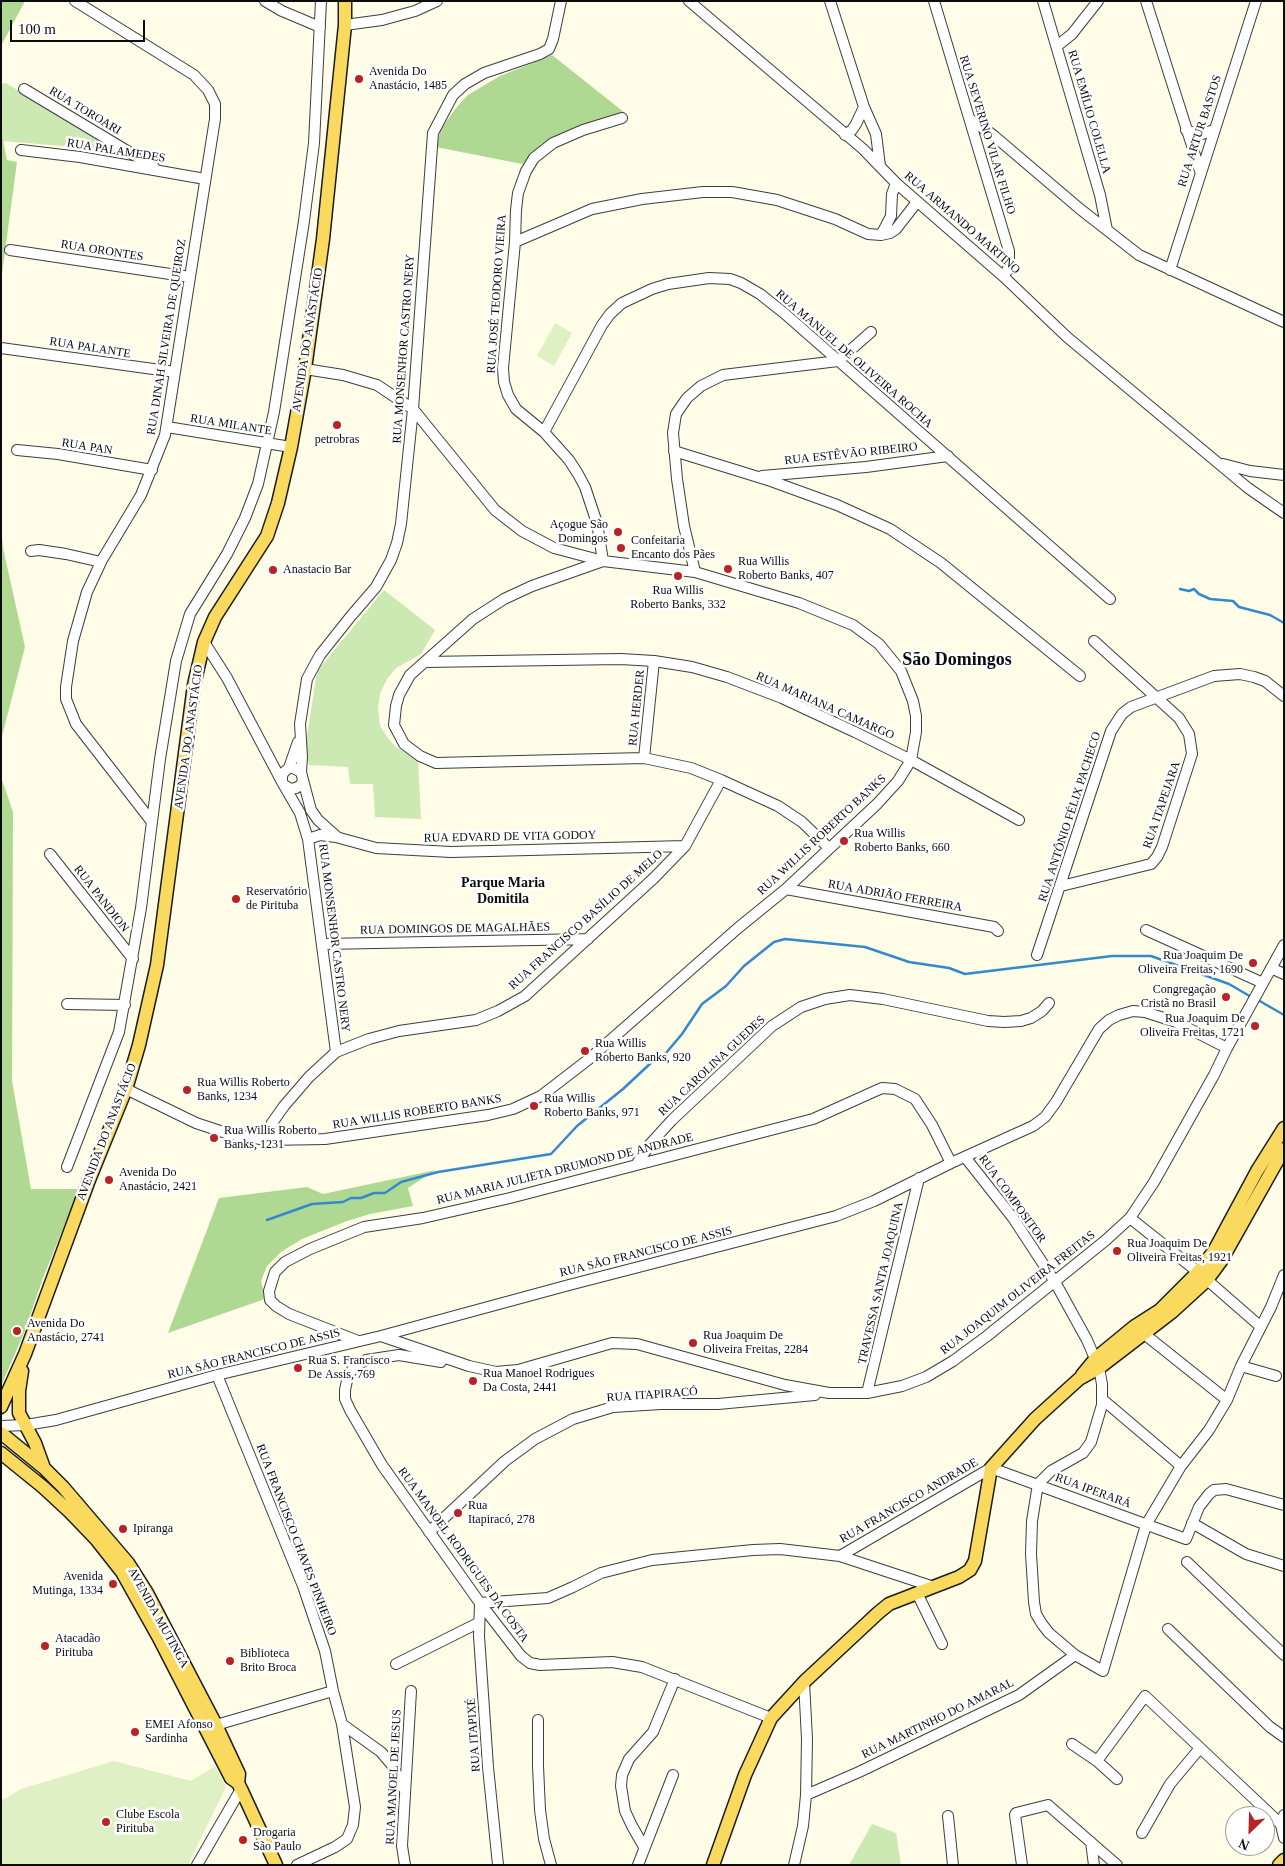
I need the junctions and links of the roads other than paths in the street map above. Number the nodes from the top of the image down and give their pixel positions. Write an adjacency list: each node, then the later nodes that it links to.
1 (74, 1): 28 (street, RUA DINAH SILVEIRA DE QUEIROZ)
2 (265, 1): 15 (street)
3 (321, 1): 15 (street, AVENIDA DO ANASTÁCIO)
4 (345, 1): 14 (main road, AVENIDA DO ANASTÁCIO)
5 (437, 1): 14 (street)
6 (561, 1): 44 (street, RUA MONSENHOR CASTRO NERY)
7 (689, 1): 23 (street, RUA ARMANDO MARTINO)
8 (830, 1): 18 (street)
9 (934, 1): 20 (street, RUA SEVERINO VILAR FILHO)
10 (1043, 1): 16 (street, RUA EMÍLIO COLELLA)
11 (1098, 1): 16 (street)
12 (1146, 1): 21 (street)
13 (1256, 1): 22 (street, RUA ARTUR BASTOS)
14 (345, 25): 42 (main road, AVENIDA DO ANASTÁCIO)
15 (320, 27): 47 (street, AVENIDA DO ANASTÁCIO)
16 (1057, 46): 31 (street, RUA EMÍLIO COLELLA)
17 (24, 89): 26 (street, RUA TOROARI)
18 (864, 107): 23 (street); 25 (street)
19 (622, 118): 33 (street, RUA JOSÉ TEODORO VIEIRA)
20 (970, 119): 31 (street); 36 (street, RUA SEVERINO VILAR FILHO)
21 (1186, 130): 22 (street); 27 (street)
22 (1214, 130): 27 (street, RUA ARTUR BASTOS)
23 (844, 135): 25 (street, RUA ARMANDO MARTINO)
24 (21, 150): 26 (street, RUA PALAMEDES)
25 (880, 166): 29 (street, RUA ARMANDO MARTINO)
26 (158, 170): 28 (street, RUA PALAMEDES)
27 (1200, 171): 35 (street, RUA ARTUR BASTOS)
28 (205, 179): 37 (street, RUA DINAH SILVEIRA DE QUEIROZ)
29 (896, 183): 30 (street, RUA ARMANDO MARTINO); 32 (street)
30 (917, 202): 32 (street); 36 (street, RUA ARMANDO MARTINO)
31 (1107, 230): 35 (street)
32 (881, 235): 33 (street)
33 (515, 242): 46 (street, RUA JOSÉ TEODORO VIEIRA)
34 (10, 250): 37 (street, RUA ORONTES)
35 (1170, 270): 38 (street)
36 (1004, 276): 52 (street, RUA ARMANDO MARTINO)
37 (190, 278): 43 (street, RUA DINAH SILVEIRA DE QUEIROZ)
38 (1284, 322)
39 (870, 332): 41 (street)
40 (1, 348): 43 (street, RUA PALANTE)
41 (838, 361): 46 (street, RUA MANUEL DE OLIVEIRA ROCHA); 50 (street); 51 (street, RUA MANUEL DE OLIVEIRA ROCHA)
42 (305, 369): 44 (street, RUA WILLIS ROBERTO BANKS); 48 (main road, AVENIDA DO ANASTÁCIO)
43 (175, 372): 45 (street, RUA DINAH SILVEIRA DE QUEIROZ)
44 (413, 409): 60 (street, RUA WILLIS ROBERTO BANKS); 71 (street, RUA MONSENHOR CASTRO NERY)
45 (166, 427): 47 (street, RUA MILANTE); 53 (street, RUA DINAH SILVEIRA DE QUEIROZ)
46 (544, 432): 60 (street, RUA JOSÉ TEODORO VIEIRA)
47 (267, 443): 48 (street, RUA MILANTE); 81 (street, AVENIDA DO ANASTÁCIO)
48 (291, 447): 65 (main road, AVENIDA DO ANASTÁCIO)
49 (17, 450): 53 (street, RUA PAN)
50 (674, 452): 56 (street); 62 (street)
51 (948, 456): 56 (street, RUA ESTÊVÃO RIBEIRO); 63 (street, RUA MANUEL DE OLIVEIRA ROCHA)
52 (1219, 463): 54 (street); 57 (street, RUA ARMANDO MARTINO)
53 (152, 470): 61 (street, RUA DINAH SILVEIRA DE QUEIROZ)
54 (1250, 471): 55 (street); 57 (street)
55 (1284, 475)
56 (757, 477): 68 (street)
57 (1248, 488): 58 (street, RUA ARMANDO MARTINO)
58 (1284, 513)
59 (30, 551): 61 (street)
60 (603, 561): 62 (street, RUA WILLIS ROBERTO BANKS); 67 (street)
61 (101, 562): 81 (street, RUA DINAH SILVEIRA DE QUEIROZ)
62 (695, 572): 74 (street, RUA WILLIS ROBERTO BANKS)
63 (1110, 599)
64 (1094, 641): 70 (street, RUA ITAPEJARA)
65 (204, 642): 72 (street); 105 (main road, AVENIDA DO ANASTÁCIO)
66 (654, 661): 67 (street, RUA MARIANA CAMARGO); 73 (street, RUA HERDER); 74 (street, RUA MARIANA CAMARGO)
67 (425, 662): 73 (street)
68 (1080, 676)
69 (1284, 696): 70 (street, RUA ANTÔNIO FÉLIX PACHECO)
70 (1156, 697): 88 (street, RUA ANTÔNIO FÉLIX PACHECO); 88 (street, RUA ITAPEJARA)
71 (300, 737): 75 (street, RUA MONSENHOR CASTRO NERY); 76 (street, RUA MONSENHOR CASTRO NERY)
72 (268, 755): 75 (street); 78 (street)
73 (644, 758): 77 (street)
74 (911, 760): 80 (street, RUA MARIANA CAMARGO); 86 (street, RUA WILLIS ROBERTO BANKS)
75 (288, 769): 76 (street); 78 (street)
76 (302, 776): 78 (street); 79 (street, RUA EDVARD DE VITA GODOY)
77 (722, 780): 85 (street, RUA FRANCISCO BASÍLIO DE MELO); 86 (street)
78 (284, 784): 82 (street, RUA MONSENHOR CASTRO NERY)
79 (311, 810): 82 (street, RUA MONSENHOR CASTRO NERY); 83 (street, RUA EDVARD DE VITA GODOY)
80 (1020, 820)
81 (152, 822): 96 (street, AVENIDA DO ANASTÁCIO)
82 (306, 826): 84 (street, RUA MONSENHOR CASTRO NERY)
83 (336, 837): 84 (street, RUA EDVARD DE VITA GODOY); 85 (street, RUA EDVARD DE VITA GODOY)
84 (308, 839): 93 (street, RUA MONSENHOR CASTRO NERY)
85 (685, 846): 92 (street, RUA FRANCISCO BASÍLIO DE MELO)
86 (828, 848): 89 (street, RUA WILLIS ROBERTO BANKS)
87 (50, 854): 96 (street, RUA PANDION)
88 (1061, 886): 95 (street, RUA ANTÔNIO FÉLIX PACHECO)
89 (786, 889): 91 (street, RUA ADRIÃO FERREIRA); 107 (street, RUA WILLIS ROBERTO BANKS)
90 (1146, 930): 99 (street)
91 (998, 931)
92 (588, 939): 93 (street, RUA DOMINGOS DE MAGALHÃES); 104 (street, RUA FRANCISCO BASÍLIO DE MELO)
93 (323, 944): 104 (street, RUA MONSENHOR CASTRO NERY)
94 (1284, 945): 97 (street, RUA JOAQUIM OLIVEIRA FREITAS)
95 (1037, 955)
96 (133, 959): 102 (street, AVENIDA DO ANASTÁCIO)
97 (1271, 968): 98 (street); 99 (street, RUA JOAQUIM OLIVEIRA FREITAS)
98 (1284, 974)
99 (1260, 988): 103 (street, RUA JOAQUIM OLIVEIRA FREITAS)
100 (1049, 1003): 111 (street, RUA CAROLINA GUEDES)
101 (67, 1004): 102 (street)
102 (124, 1005): 112 (street, AVENIDA DO ANASTÁCIO)
103 (1227, 1048): 109 (street, RUA SÃO FRANCISCO DE ASSIS); 114 (street, RUA JOAQUIM OLIVEIRA FREITAS)
104 (336, 1052): 107 (street, RUA FRANCISCO BASÍLIO DE MELO)
105 (126, 1089): 107 (street, RUA WILLIS ROBERTO BANKS); 122 (main road, AVENIDA DO ANASTÁCIO)
106 (1284, 1128): 116 (main road)
107 (266, 1140)
108 (1284, 1149): 116 (main road)
109 (965, 1157): 110 (street, RUA SÃO FRANCISCO DE ASSIS); 117 (street, RUA COMPOSITOR)
110 (951, 1163): 111 (street, RUA MARIA JULIETA DRUMOND DE ANDRADE); 113 (street, RUA SÃO FRANCISCO DE ASSIS)
111 (636, 1166): 121 (street, RUA MARIA JULIETA DRUMOND DE ANDRADE)
112 (67, 1167)
113 (919, 1178): 120 (street, RUA SÃO FRANCISCO DE ASSIS); 129 (street, TRAVESSA SANTA JOAQUINA)
114 (1130, 1218): 116 (street); 117 (street, RUA JOAQUIM OLIVEIRA FREITAS)
115 (1284, 1275): 118 (street)
116 (1203, 1276): 118 (street); 119 (main road)
117 (1055, 1282): 123 (street, RUA COMPOSITOR); 129 (street, RUA JOAQUIM OLIVEIRA FREITAS)
118 (1261, 1327): 125 (street)
119 (1139, 1330): 123 (main road); 131 (street)
120 (381, 1336): 121 (street, RUA SÃO FRANCISCO DE ASSIS); 124 (street, RUA JOAQUIM OLIVEIRA FREITAS)
121 (358, 1341): 126 (street, RUA SÃO FRANCISCO DE ASSIS)
122 (25, 1354): 132 (main road, AVENIDA DO ANASTÁCIO); 133 (main road, AVENIDA DO ANASTÁCIO)
123 (1097, 1363): 130 (street); 139 (main road)
124 (469, 1366): 128 (street, RUA JOAQUIM OLIVEIRA FREITAS); 144 (street, RUA MANOEL RODRIGUES DA COSTA)
125 (1241, 1366): 127 (street); 131 (street)
126 (216, 1375): 133 (street, RUA SÃO FRANCISCO DE ASSIS); 160 (street, RUA FRANCISCO CHAVES PINHEIRO)
127 (1276, 1376)
128 (829, 1393): 129 (street, RUA JOAQUIM OLIVEIRA FREITAS); 144 (street, RUA ITAPIRACÓ)
129 (867, 1393)
130 (1102, 1399): 137 (street); 140 (street)
131 (1227, 1400): 137 (street)
132 (1, 1407)
133 (26, 1425): 134 (street, RUA SÃO FRANCISCO DE ASSIS); 138 (main road, AVENIDA DO ANASTÁCIO)
134 (1, 1426)
135 (1, 1433): 138 (main road, AVENIDA MUTINGA)
136 (5, 1456): 138 (main road); 171 (main road, AVENIDA MUTINGA)
137 (1181, 1466): 143 (street)
138 (44, 1468): 164 (main road, AVENIDA MUTINGA)
139 (991, 1468): 140 (street, RUA IPERARÁ); 145 (street, RUA FRANCISCO ANDRADE); 148 (main road)
140 (1038, 1484): 143 (street, RUA IPERARÁ); 154 (street)
141 (1284, 1505): 142 (street)
142 (1192, 1523): 143 (street, RUA IPERARÁ); 147 (street)
143 (1146, 1525): 154 (street)
144 (429, 1532): 150 (street, RUA MANOEL RODRIGUES DA COSTA)
145 (840, 1556): 148 (street); 150 (street)
146 (1187, 1562): 155 (street)
147 (1284, 1566)
148 (934, 1587): 149 (main road)
149 (917, 1593): 153 (street); 158 (main road)
150 (480, 1603): 151 (street, RUA ITAPIXÉ); 157 (street, RUA MANOEL RODRIGUES DA COSTA)
151 (478, 1623): 156 (street); 185 (street, RUA ITAPIXÉ)
152 (1168, 1629): 165 (street)
153 (942, 1644)
154 (1075, 1655): 173 (street, RUA MARTINHO DO AMARAL)
155 (1284, 1655)
156 (396, 1664)
157 (675, 1679): 161 (street, RUA MANOEL RODRIGUES DA COSTA); 179 (street)
158 (804, 1682): 161 (main road); 173 (street)
159 (411, 1690): 172 (street, RUA MANOEL DE JESUS)
160 (333, 1691): 163 (street, RUA FRANCISCO CHAVES PINHEIRO); 164 (street)
161 (771, 1718): 188 (main road)
162 (538, 1720): 186 (street)
163 (342, 1724): 172 (street); 183 (street, RUA FRANCISCO CHAVES PINHEIRO)
164 (216, 1725): 171 (main road, AVENIDA MUTINGA)
165 (1284, 1737)
166 (1072, 1744): 168 (street)
167 (1200, 1748): 168 (street); 175 (street); 176 (street)
168 (1097, 1761): 170 (street)
169 (673, 1775): 179 (street)
170 (1117, 1779)
171 (240, 1786): 181 (street); 182 (main road, AVENIDA MUTINGA)
172 (405, 1791): 184 (street, RUA MANOEL DE JESUS)
173 (806, 1795): 189 (street)
174 (948, 1816): 190 (street)
175 (1283, 1822): 177 (street)
176 (1142, 1833)
177 (1284, 1838)
178 (1091, 1842): 191 (street); 192 (street); 193 (street)
179 (644, 1847): 187 (street)
180 (1284, 1860): 194 (main road)
181 (197, 1865)
182 (276, 1865)
183 (297, 1865)
184 (405, 1865)
185 (498, 1865)
186 (551, 1865)
187 (638, 1865)
188 (713, 1865)
189 (794, 1865)
190 (953, 1865)
191 (1022, 1865)
192 (1094, 1865)
193 (1117, 1865)
194 (1279, 1865)

